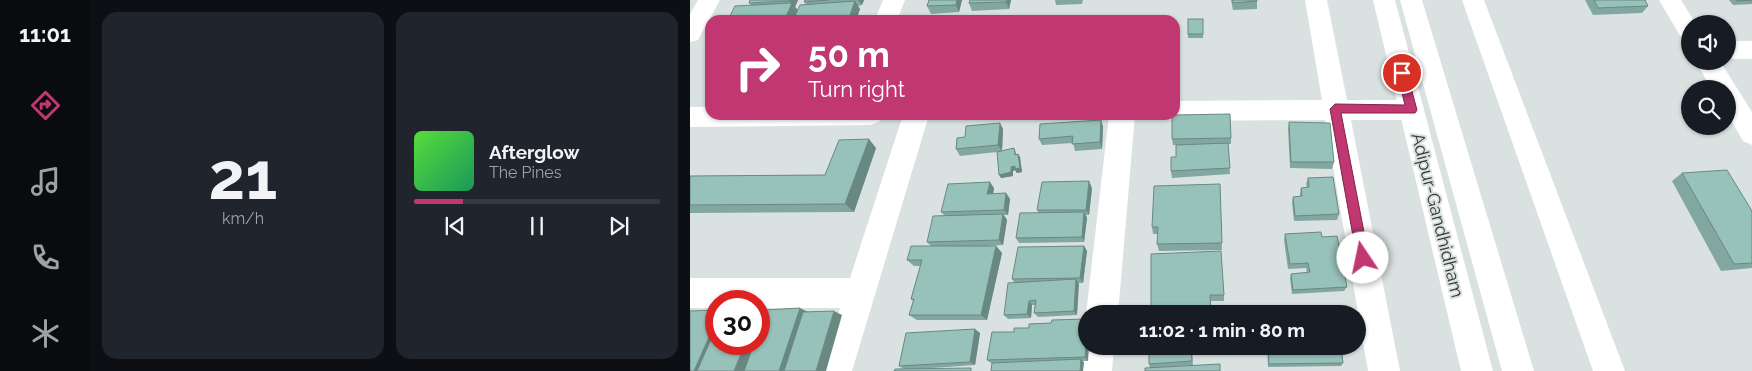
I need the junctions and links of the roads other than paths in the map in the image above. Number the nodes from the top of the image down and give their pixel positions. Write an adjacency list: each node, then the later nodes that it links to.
1 (709, 0): 10 (street)
2 (894, 0): 8 (street)
3 (1316, 0): 14 (street)
4 (1384, 0): 15 (street, Adipur-Gandhidham)
5 (1411, 0): 30 (street)
6 (1474, 0): 31 (street)
7 (1670, 0): 9 (street)
8 (888, 15)
9 (1681, 18)
10 (690, 34)
11 (1736, 50): 12 (street)
12 (1752, 50)
13 (1736, 107): 21 (street)
14 (1335, 109): 15 (street); 16 (street); 28 (street)
15 (1412, 110): 29 (street, Adipur-Gandhidham)
16 (1180, 111)
17 (690, 117): 18 (street)
18 (705, 117)
19 (914, 120): 23 (street)
20 (1121, 120): 24 (street)
21 (1752, 134)
22 (690, 293): 23 (street)
23 (859, 293): 26 (street)
24 (1103, 305)
25 (1097, 355): 27 (street)
26 (836, 371)
27 (1096, 371)
28 (1384, 371)
29 (1477, 371)
30 (1518, 371)
31 (1609, 371)

